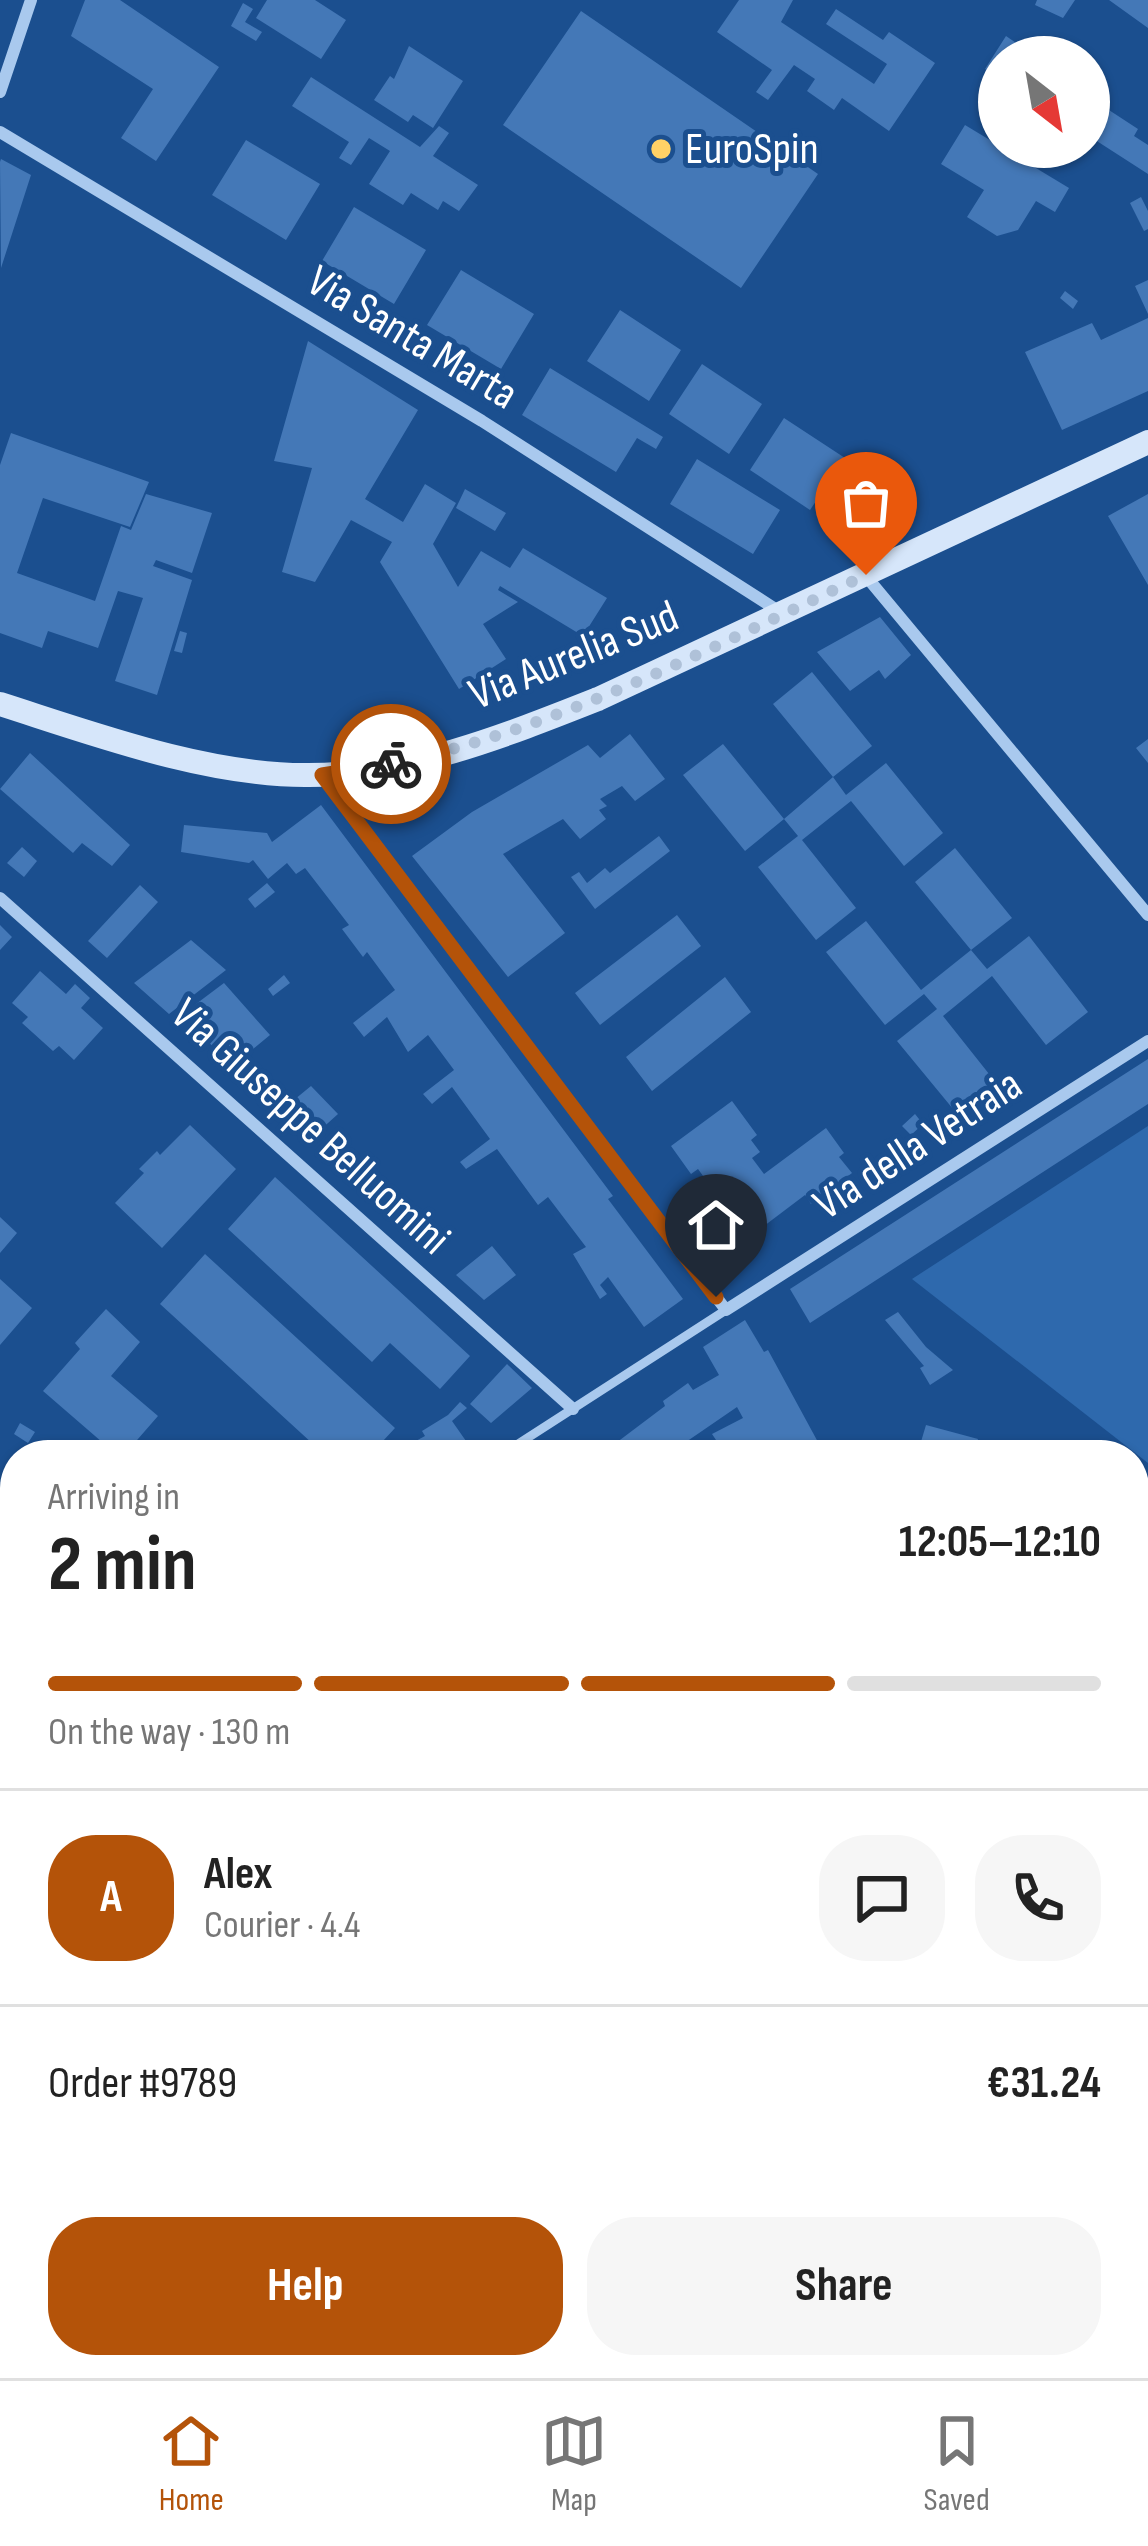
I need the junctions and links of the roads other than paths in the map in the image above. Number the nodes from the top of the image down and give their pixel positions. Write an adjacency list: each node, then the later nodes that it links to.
1 (31, 0): 2 (street)
2 (0, 92)
3 (0, 132): 6 (street, Via Santa Marta)
4 (1148, 442): 5 (main road, Via Aurelia Sud)
5 (866, 575): 6 (main road, Via Aurelia Sud); 10 (street)
6 (781, 613): 8 (main road, Via Aurelia Sud)
7 (0, 704): 8 (main road, Via Aurelia Sud)
8 (322, 775): 12 (street)
9 (0, 898): 13 (street, Via Giuseppe Belluomini)
10 (1148, 914)
11 (1148, 1041): 12 (street, Via della Vetraia)
12 (727, 1310): 13 (lane)
13 (573, 1409): 14 (lane)
14 (524, 1440)

